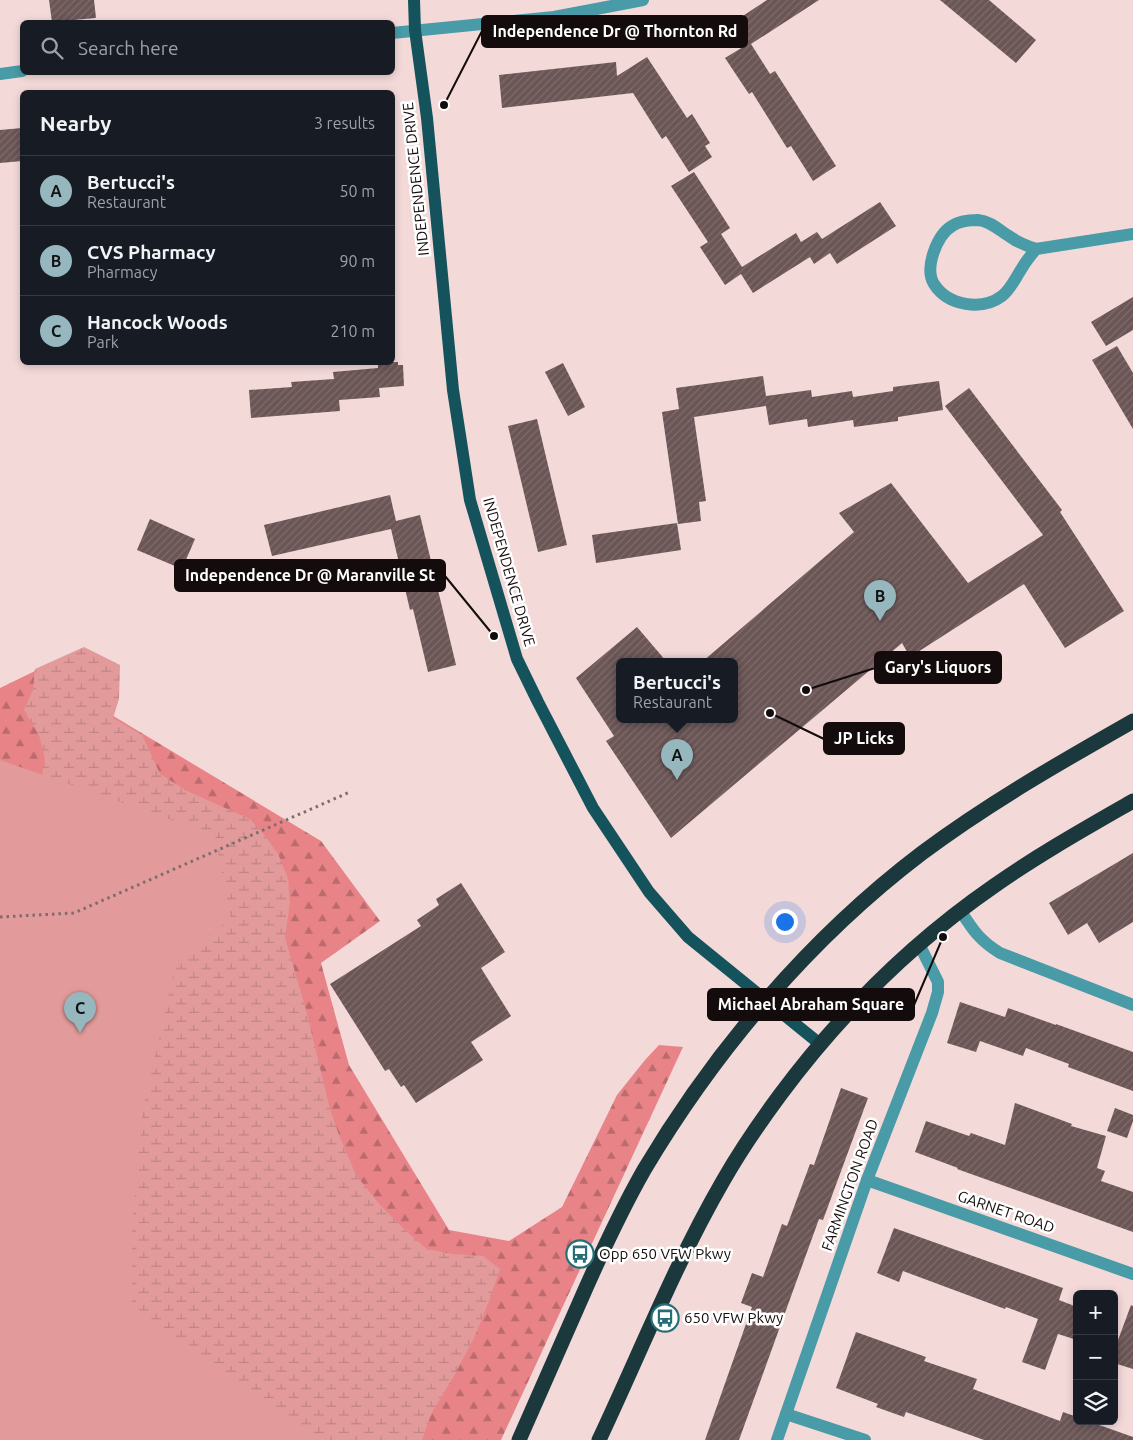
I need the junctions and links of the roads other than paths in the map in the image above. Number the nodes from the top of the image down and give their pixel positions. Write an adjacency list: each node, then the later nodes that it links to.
1 (414, 0): 3 (main road, INDEPENDENCE DRIVE)
2 (643, 0): 3 (street)
3 (415, 30): 4 (street); 13 (main road, INDEPENDENCE DRIVE)
4 (395, 33)
5 (20, 71): 6 (street)
6 (0, 74)
7 (1133, 234): 8 (street)
8 (1036, 249): 8 (street)
9 (1133, 721): 13 (highway)
10 (1133, 801): 11 (highway)
11 (960, 910): 12 (highway); 14 (street)
12 (919, 944): 15 (highway); 16 (street, FARMINGTON ROAD)
13 (766, 1000): 15 (main road, INDEPENDENCE DRIVE); 19 (highway)
14 (1133, 1005)
15 (820, 1044): 20 (highway)
16 (867, 1180): 17 (street, GARNET ROAD); 18 (street, FARMINGTON ROAD)
17 (1133, 1274)
18 (786, 1414): 21 (street, FARMINGTON ROAD); 22 (street)
19 (519, 1440)
20 (599, 1440)
21 (777, 1440)
22 (865, 1440)

